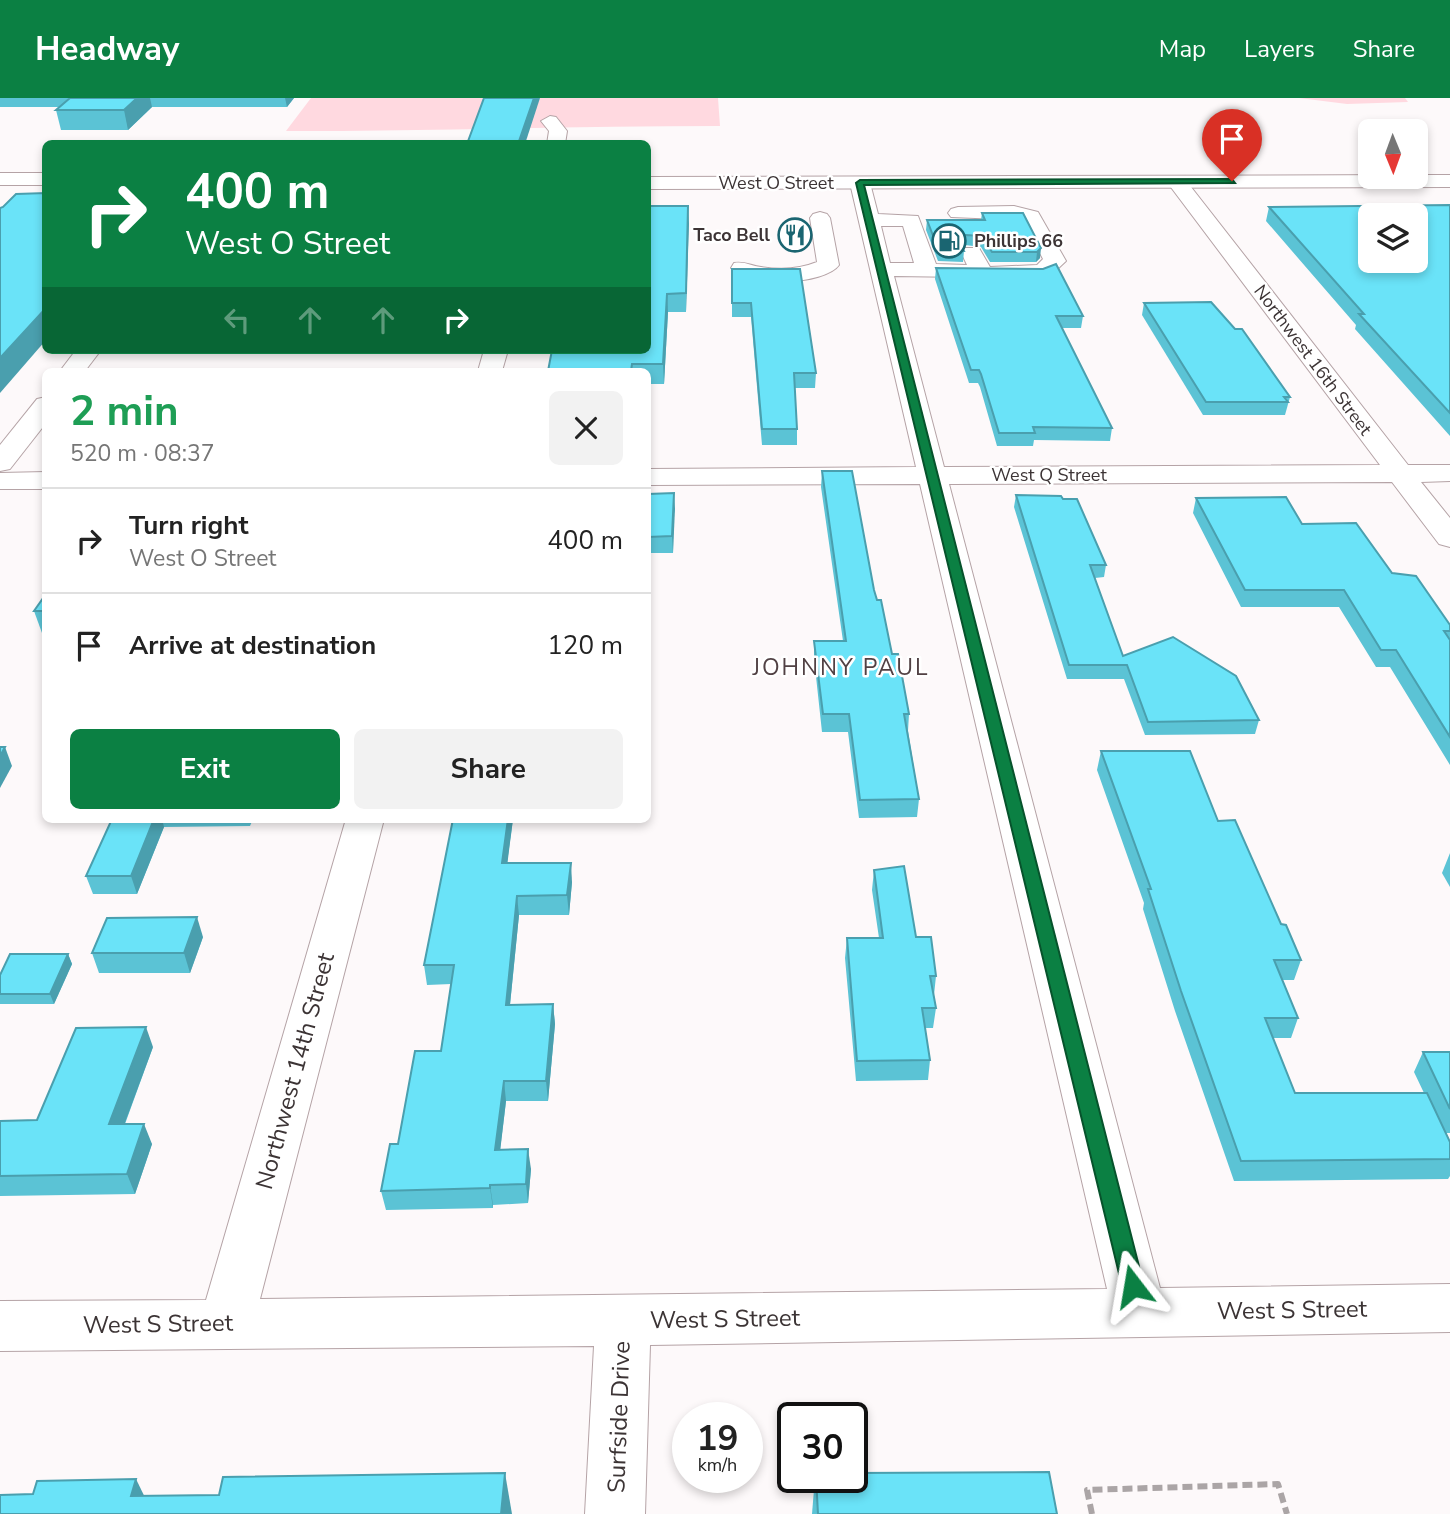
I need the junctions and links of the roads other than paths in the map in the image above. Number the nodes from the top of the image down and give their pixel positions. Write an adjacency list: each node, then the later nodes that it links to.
1 (550, 121): 2 (street)
2 (557, 140)
3 (0, 179): 4 (street)
4 (42, 179)
5 (1450, 181): 6 (street, West O Street)
6 (1177, 182): 8 (street, West O Street); 22 (street, Northwest 16th Street)
7 (651, 183): 8 (street, West O Street)
8 (860, 183): 12 (street)
9 (0, 191): 10 (street)
10 (42, 191)
11 (820, 218): 14 (street)
12 (869, 220): 13 (street); 15 (street)
13 (911, 220): 16 (street); 16 (street)
14 (743, 268)
15 (881, 269): 16 (street); 23 (street)
16 (927, 269)
17 (86, 354): 18 (street)
18 (74, 368)
19 (42, 410): 20 (street)
20 (0, 463)
21 (1450, 473): 22 (street, West Q Street)
22 (1400, 474): 23 (street, West Q Street); 27 (street, Northwest 16th Street)
23 (933, 476): 24 (street, West Q Street); 30 (street)
24 (651, 477)
25 (42, 480): 26 (street)
26 (0, 481)
27 (1450, 538)
28 (364, 823): 32 (street, Northwest 14th Street)
29 (1450, 1308): 30 (street, West S Street)
30 (1139, 1312): 31 (street, West S Street)
31 (624, 1321): 32 (street, West S Street); 34 (street, Surfside Drive)
32 (227, 1323): 33 (street, West S Street)
33 (0, 1326)
34 (615, 1514)

